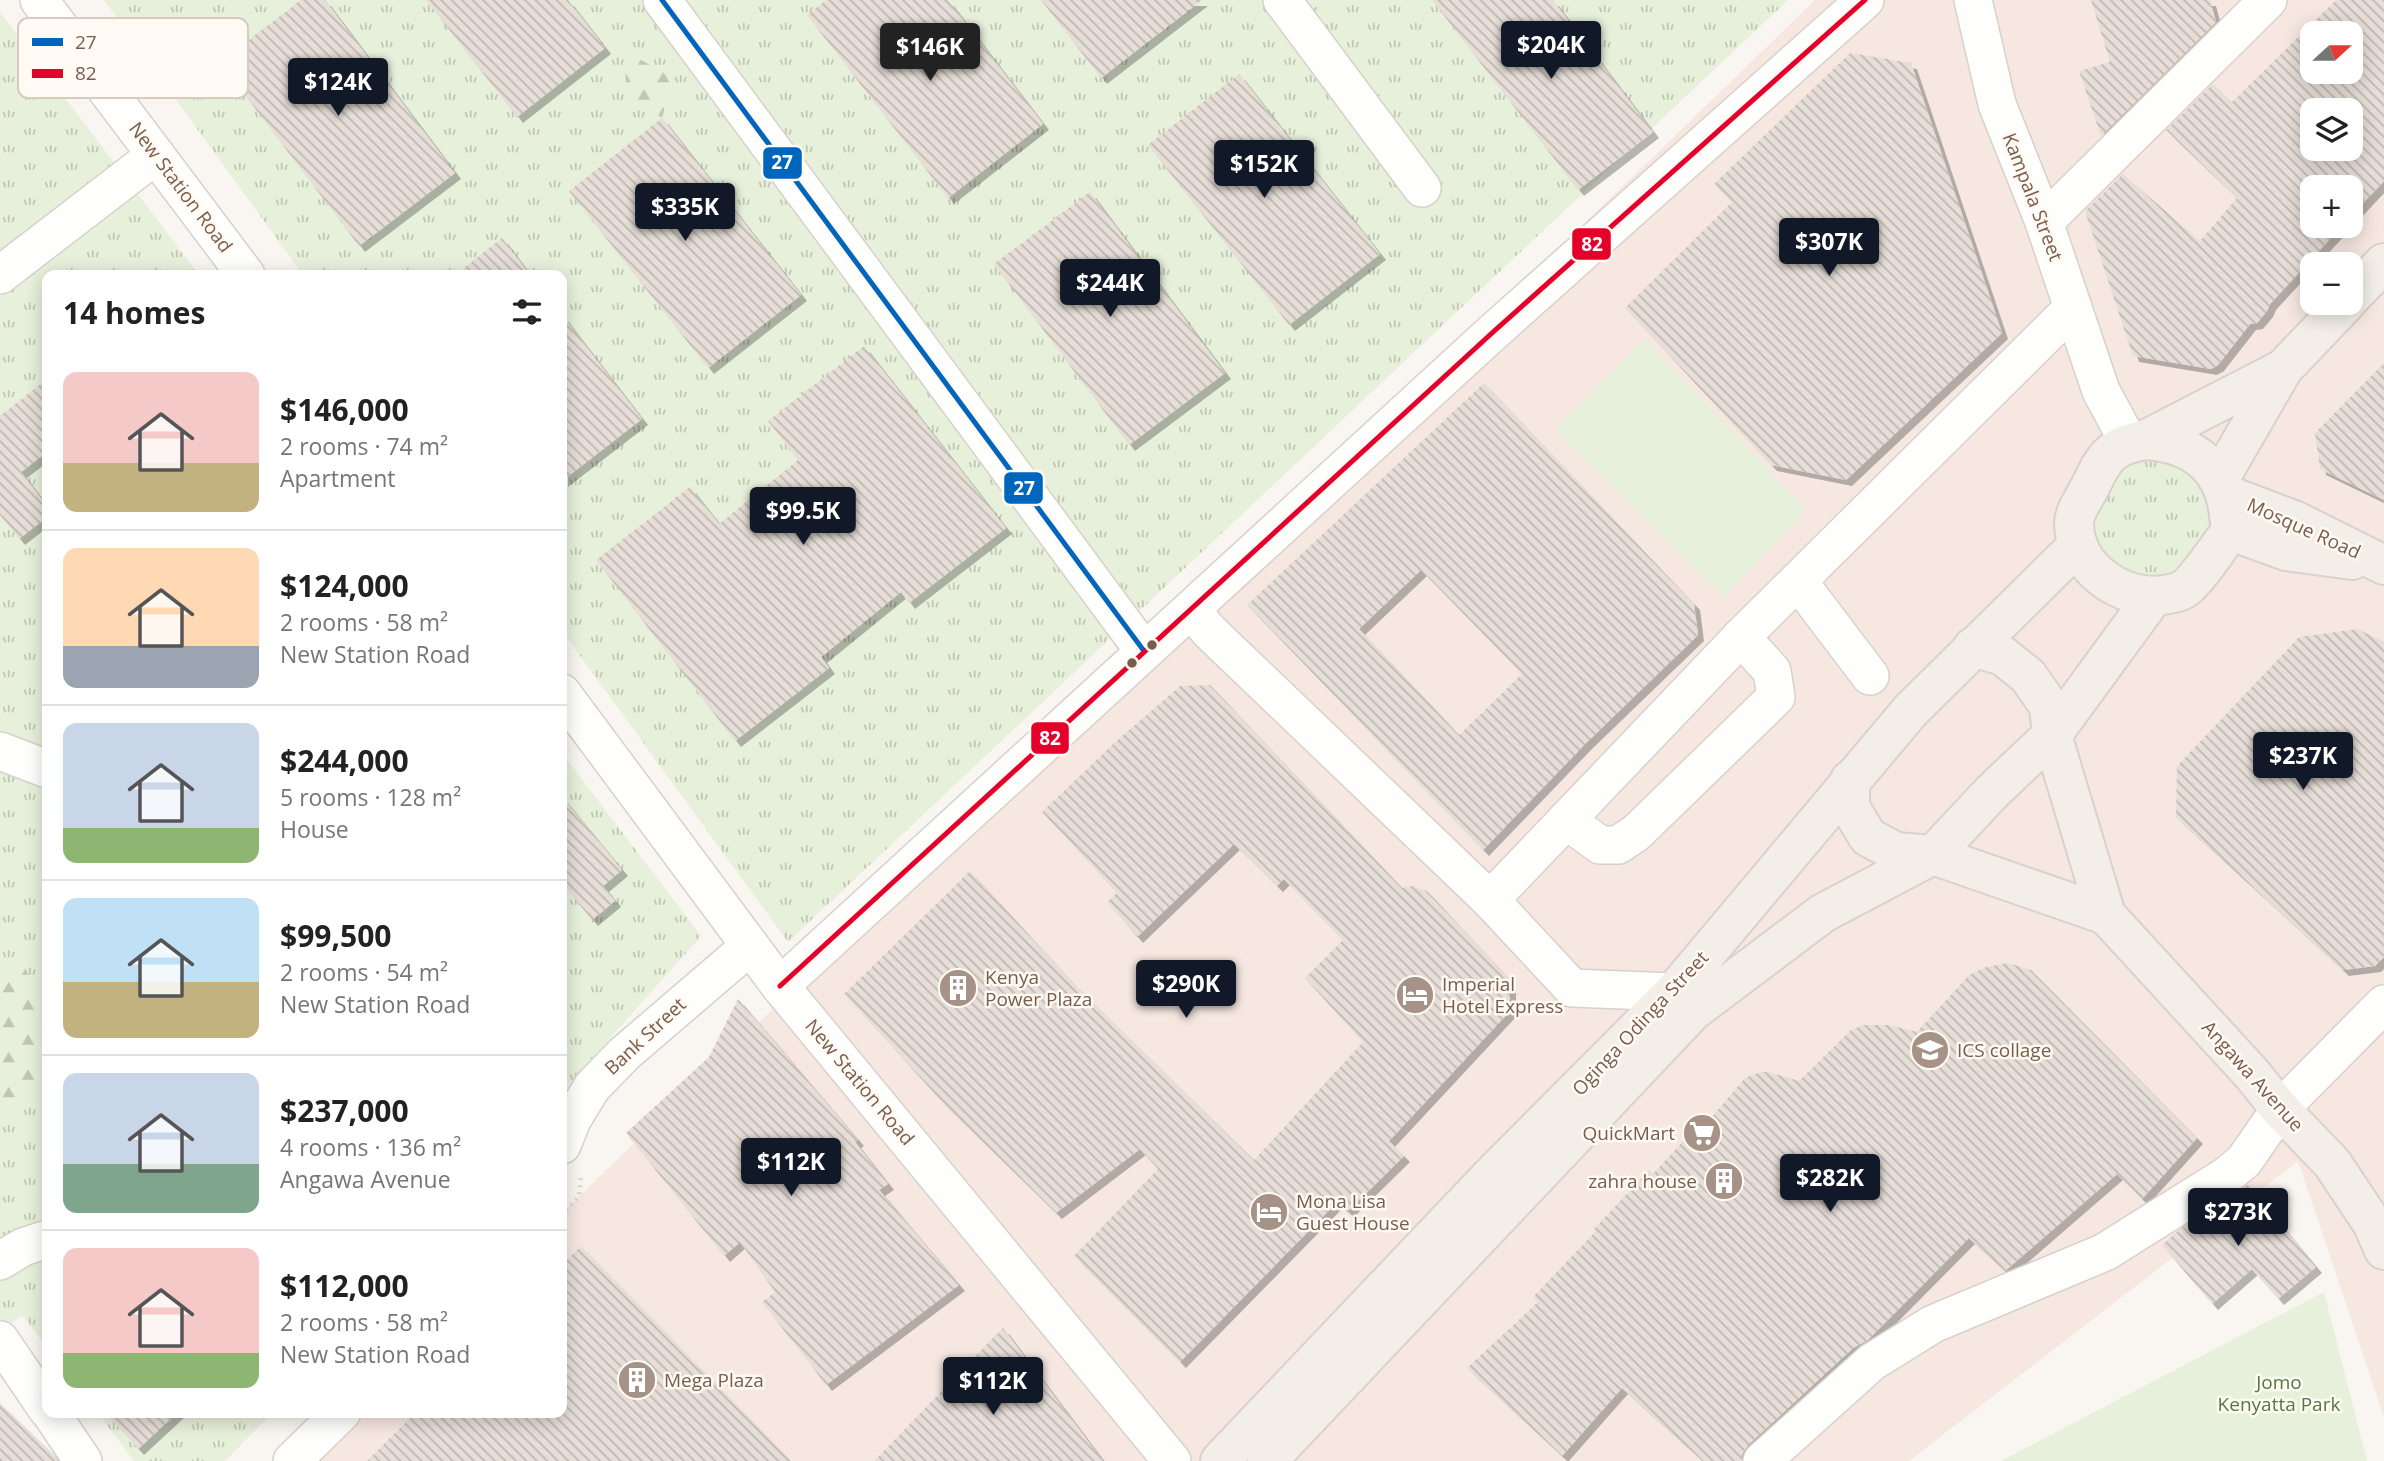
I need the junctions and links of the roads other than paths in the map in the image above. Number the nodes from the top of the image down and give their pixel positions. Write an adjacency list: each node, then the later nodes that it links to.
1 (39, 0): 7 (street, New Station Road)
2 (662, 0): 28 (street)
3 (1282, 0): 10 (street)
4 (1865, 0): 25 (street)
5 (1973, 0): 11 (street, Kampala Street)
6 (2268, 0): 11 (street)
7 (53, 18)
8 (113, 98): 9 (street, New Station Road)
9 (156, 155): 13 (street, New Station Road); 14 (street)
10 (1422, 188)
11 (2044, 222): 16 (street, Kampala Street)
12 (2384, 263): 15 (main road)
13 (242, 270)
14 (0, 275)
15 (2363, 285)
16 (2073, 308): 19 (street, Kampala Street); 23 (street)
17 (2335, 315): 18 (main road)
18 (2283, 369): 19 (main road); 20 (main road)
19 (2126, 447): 20 (main road); 21 (main road)
20 (2225, 501): 22 (main road, Mosque Road); 24 (main road)
21 (2078, 545): 24 (main road); 27 (main road, Oginga Odinga Street)
22 (2383, 564)
23 (1798, 581): 26 (street); 29 (street)
24 (2153, 597): 31 (main road, Oginga Odinga Street)
25 (1191, 610): 28 (street); 37 (street)
26 (1741, 637): 35 (street); 35 (street)
27 (1973, 647): 31 (main road, Angawa Avenue); 34 (main road, Oginga Odinga Street)
28 (1144, 651): 40 (street)
29 (1870, 676)
30 (567, 700): 39 (street, New Station Road)
31 (2052, 735): 36 (main road, Oginga Odinga Street); 38 (main road, Angawa Avenue)
32 (0, 751): 33 (street)
33 (42, 767)
34 (1850, 780): 36 (main road, Angawa Avenue); 41 (main road, Oginga Odinga Street)
35 (1566, 820): 37 (street)
36 (1933, 855): 38 (main road, Angawa Avenue); 41 (main road, Oginga Odinga Street)
37 (1490, 900): 41 (street)
38 (2106, 915): 43 (main road, Angawa Avenue)
39 (750, 946): 40 (street, New Station Road); 44 (street, Bank Street)
40 (780, 986): 54 (street, New Station Road)
41 (1684, 1001): 55 (main road, Oginga Odinga Street); 56 (main road, Oginga Odinga Street)
42 (2384, 1004): 43 (street)
43 (2280, 1109): 46 (main road, Angawa Avenue); 57 (street)
44 (567, 1132)
45 (42, 1241): 47 (street)
46 (2384, 1250)
47 (0, 1261)
48 (0, 1340): 49 (street)
49 (42, 1401)
50 (53, 1418): 52 (street)
51 (336, 1418): 53 (street)
52 (83, 1461)
53 (292, 1461)
54 (1172, 1461)
55 (1220, 1461)
56 (1267, 1461)
57 (1762, 1461)

